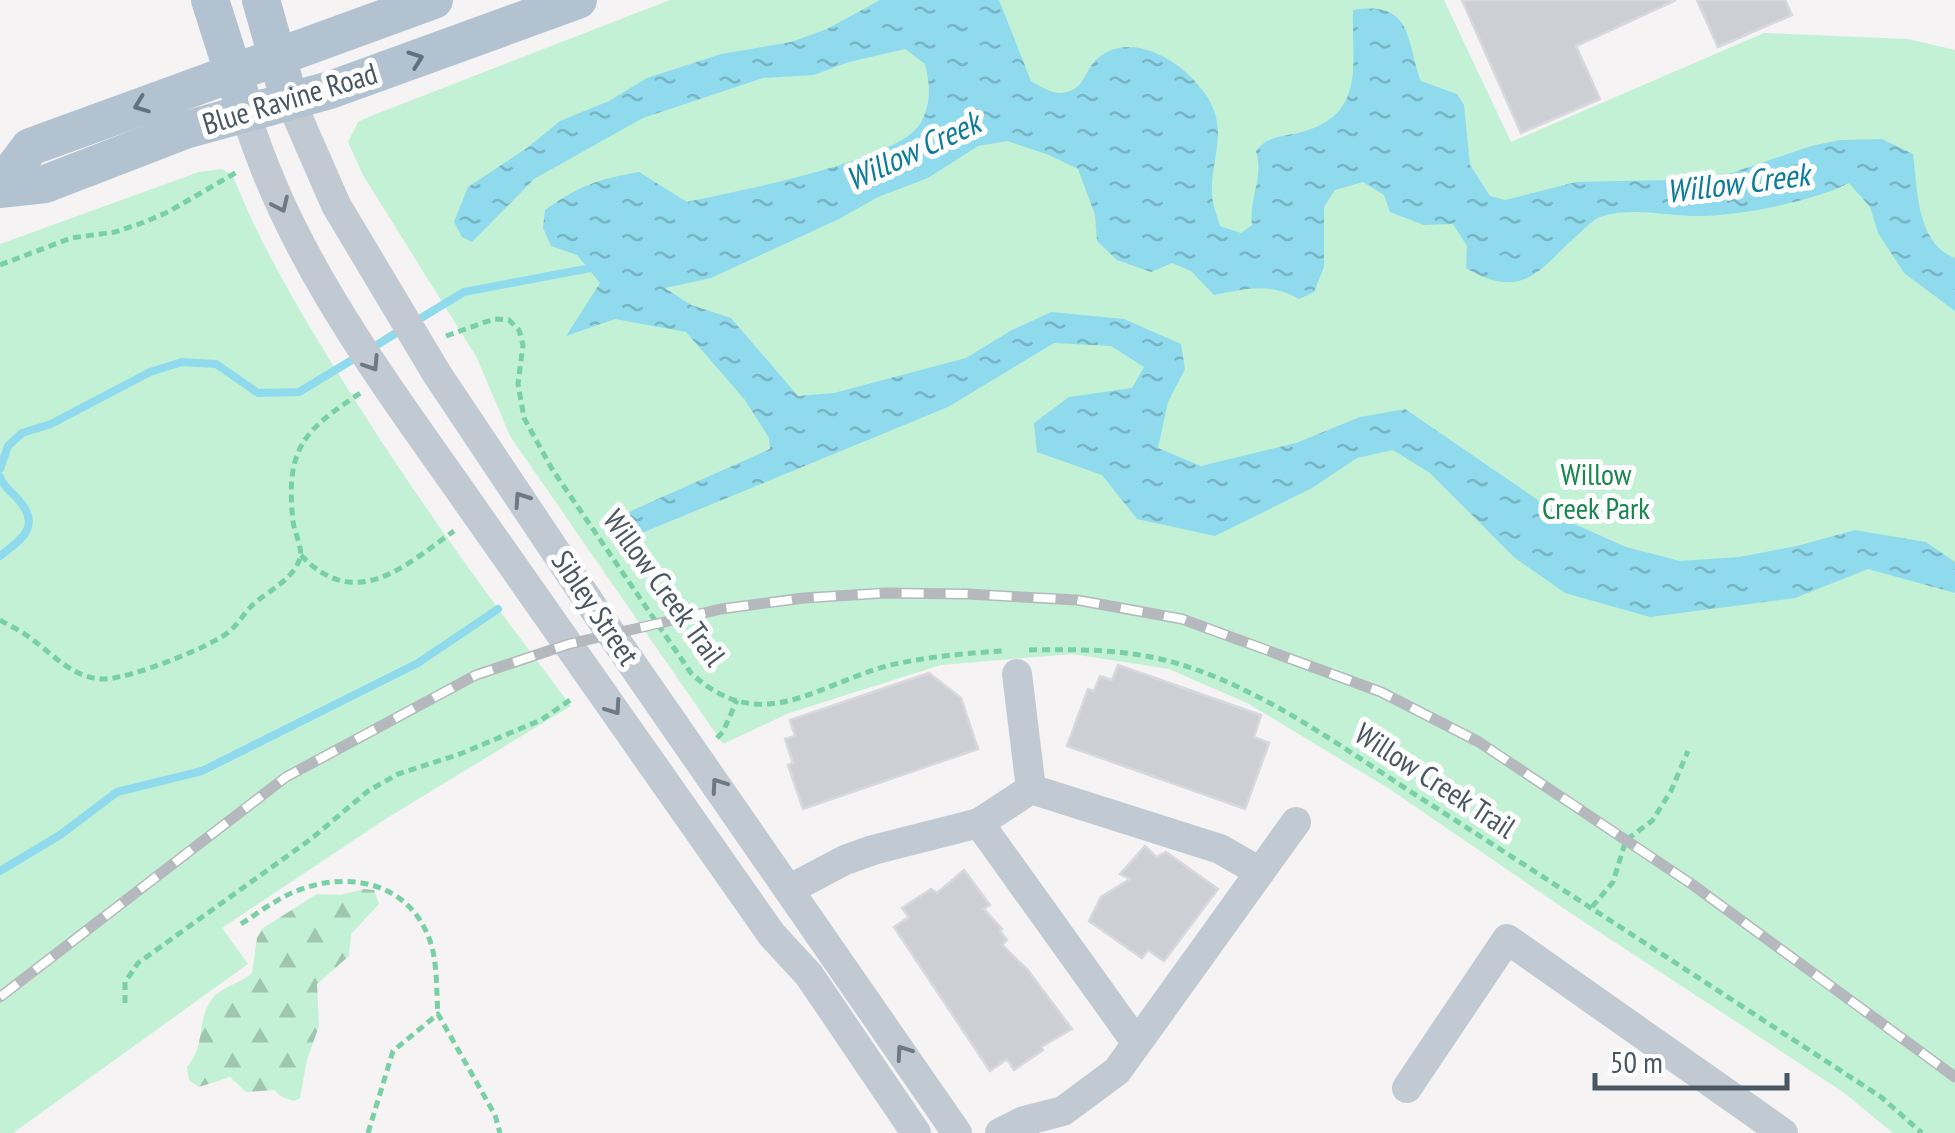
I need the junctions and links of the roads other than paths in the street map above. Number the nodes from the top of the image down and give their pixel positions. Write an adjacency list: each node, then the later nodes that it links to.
1 (210, 0): 6 (main road, Sibley Street)
2 (261, 0): 5 (main road, Sibley Street)
3 (434, 0): 5 (main road, Blue Ravine Road)
4 (578, 0): 7 (main road, Blue Ravine Road, one-way to 4)
5 (277, 58): 6 (main road, Blue Ravine Road); 7 (main road, Sibley Street)
6 (233, 73): 8 (main road, Sibley Street); 9 (main road, Blue Ravine Road, one-way to 9)
7 (291, 102): 8 (main road, Blue Ravine Road); 15 (street, Sibley Street, one-way to 7)
8 (246, 114): 9 (main road, Blue Ravine Road); 18 (street, Sibley Street, one-way to 18)
9 (0, 188)
10 (1017, 674): 11 (street)
11 (1031, 789): 13 (street); 14 (street)
12 (1296, 822): 14 (street)
13 (979, 823): 15 (street); 16 (street)
14 (1260, 872): 16 (street)
15 (790, 889): 19 (street, Sibley Street, one-way to 15)
16 (1136, 1042): 20 (street)
17 (1408, 1088): 21 (street)
18 (916, 1133)
19 (957, 1133)
20 (1000, 1133)
21 (1784, 1133)

